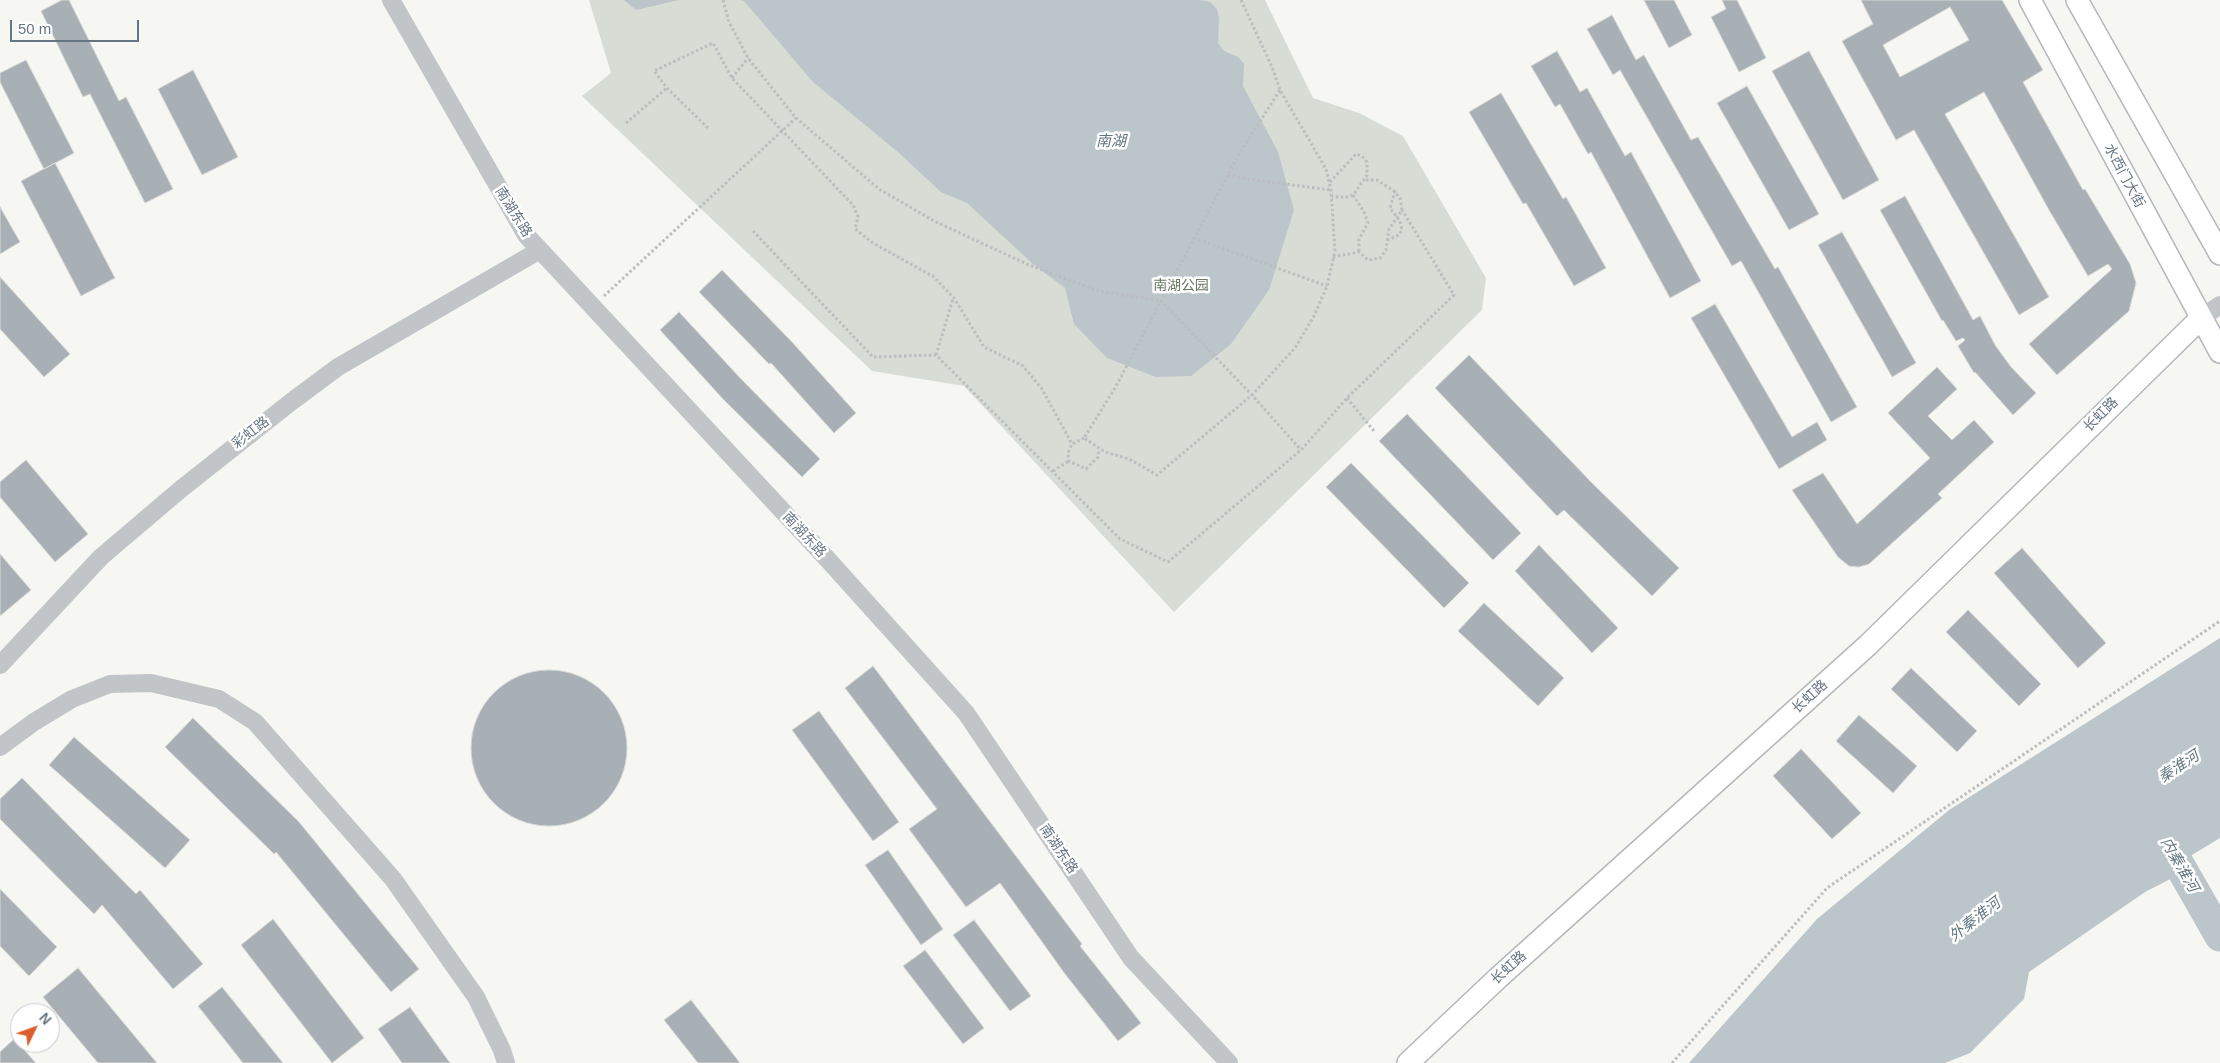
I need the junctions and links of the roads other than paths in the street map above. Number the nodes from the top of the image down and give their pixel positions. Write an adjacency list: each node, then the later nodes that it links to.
1 (391, 0): 4 (street, 南湖东路)
2 (2030, 0): 7 (main road, 水西门大街)
3 (2077, 0): 5 (main road)
4 (540, 250): 9 (street, 彩虹路); 12 (street, 南湖东路)
5 (2220, 254)
6 (2220, 305): 7 (street)
7 (2200, 318): 8 (main road, 水西门大街); 13 (main road, 长虹路)
8 (2220, 352)
9 (0, 665)
10 (0, 747): 11 (street)
11 (506, 1063)
12 (1229, 1063)
13 (1408, 1063)

